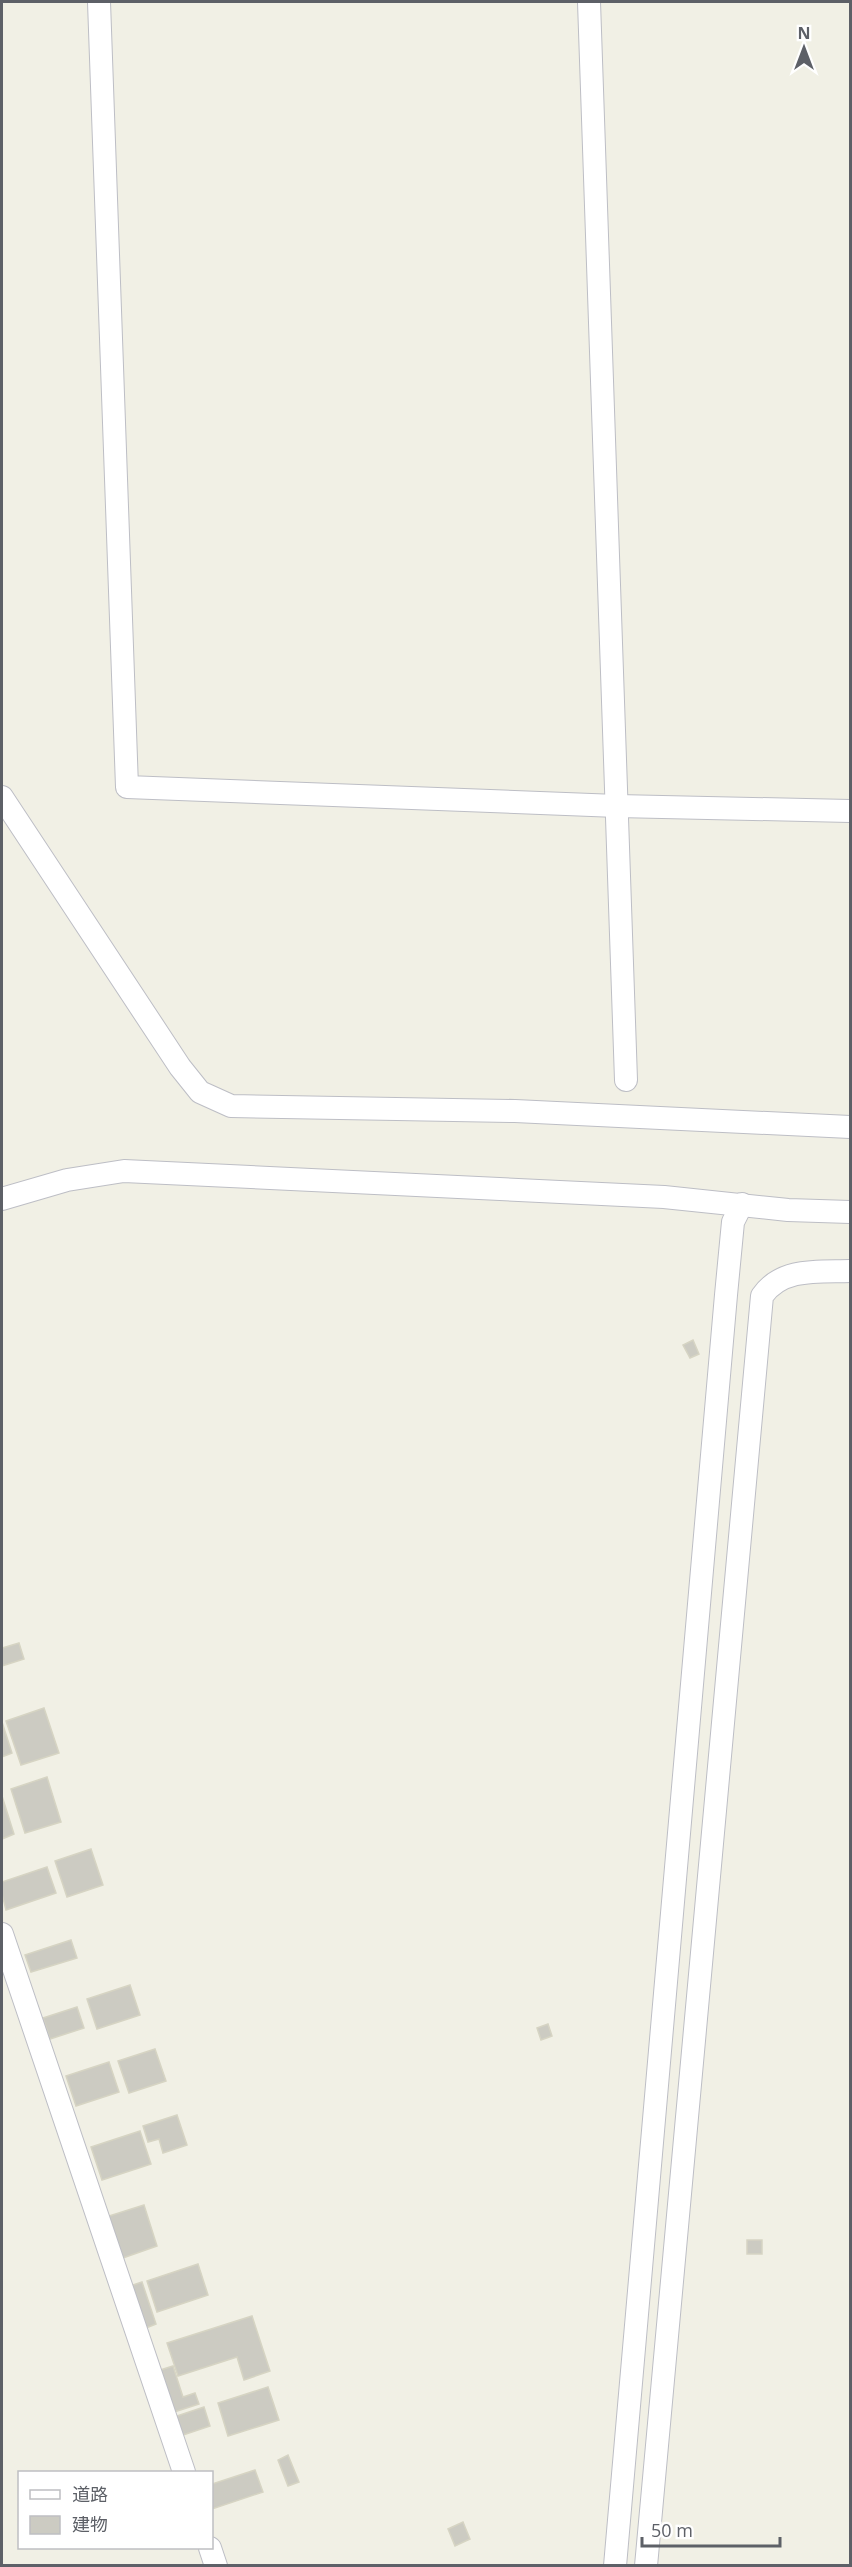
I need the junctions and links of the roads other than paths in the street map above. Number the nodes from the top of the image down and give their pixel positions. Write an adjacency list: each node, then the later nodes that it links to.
1 (99, 2): 4 (street)
2 (589, 2): 4 (street)
3 (2, 796): 7 (street)
4 (617, 806): 5 (street); 6 (street)
5 (850, 811)
6 (626, 1080)
7 (850, 1127)
8 (2, 1199): 9 (street)
9 (742, 1204): 10 (street); 16 (street)
10 (850, 1212)
11 (850, 1271): 17 (street)
12 (2, 1934): 13 (street)
13 (184, 2471)
14 (211, 2549): 15 (street)
15 (216, 2565)
16 (615, 2565)
17 (646, 2565)

